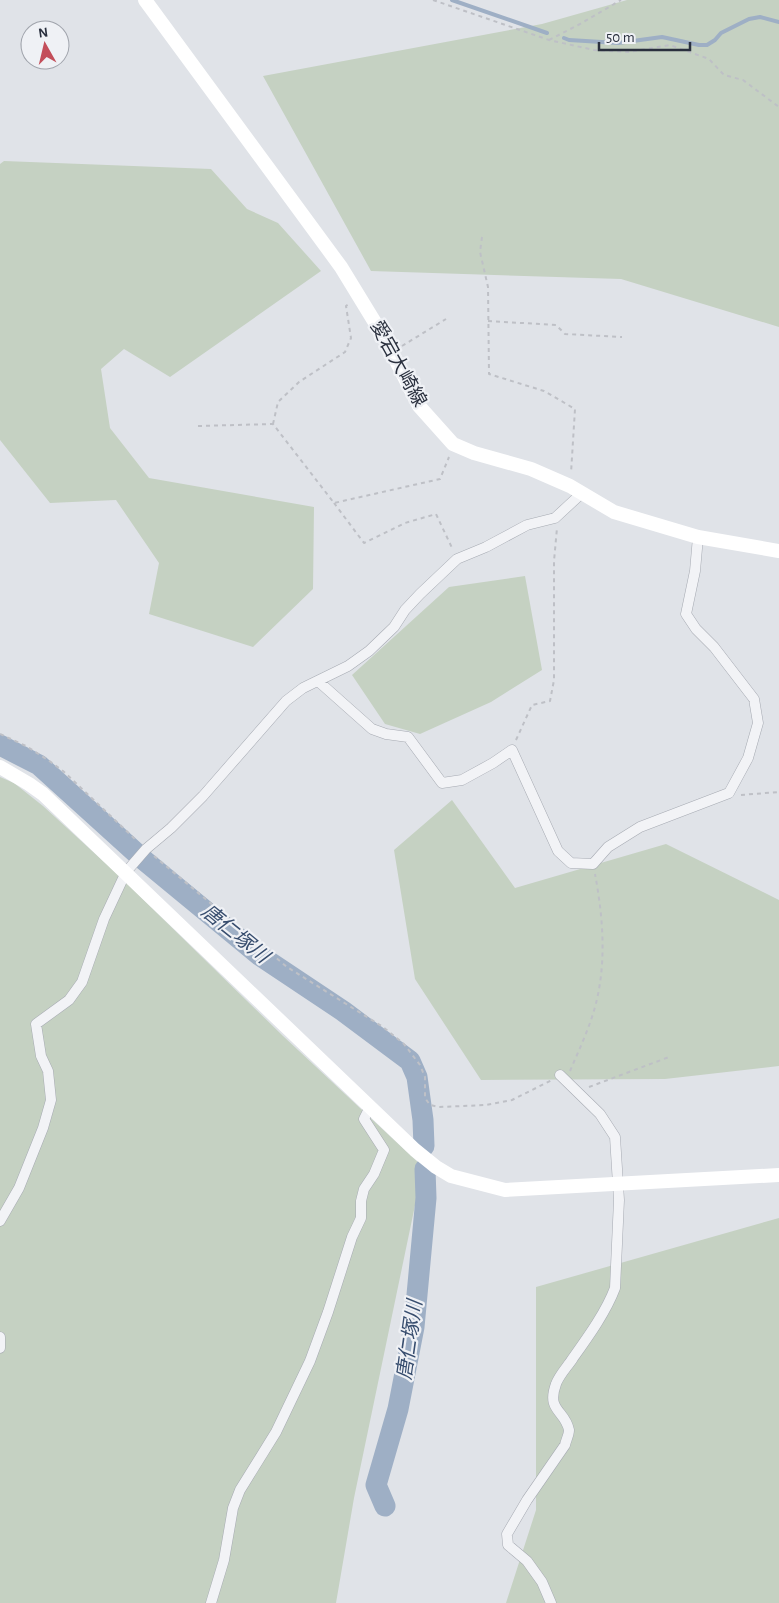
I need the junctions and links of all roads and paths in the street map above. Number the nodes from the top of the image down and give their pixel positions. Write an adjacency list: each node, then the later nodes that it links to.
1 (145, 0): 7 (street, 愛宕大崎線)
2 (434, 0): 4 (path)
3 (621, 0): 4 (path)
4 (549, 40): 5 (path)
5 (779, 107)
6 (482, 237): 9 (path)
7 (360, 298): 11 (street, 愛宕大崎線); 12 (path)
8 (446, 319): 11 (path)
9 (488, 321): 10 (path); 15 (path)
10 (622, 337)
11 (392, 353): 14 (street, 愛宕大崎線)
12 (273, 424): 13 (path); 17 (path)
13 (198, 426)
14 (453, 444): 15 (street, 愛宕大崎線); 17 (path)
15 (570, 486): 16 (street, 愛宕大崎線)
16 (582, 494): 18 (street); 19 (street, 愛宕大崎線)
17 (334, 504): 21 (path)
18 (555, 518): 21 (street); 24 (path)
19 (698, 537): 20 (street, 愛宕大崎線); 27 (street)
20 (779, 551)
21 (457, 559): 22 (street)
22 (318, 681): 24 (street); 28 (street)
23 (0, 734): 28 (path)
24 (512, 750): 29 (street)
25 (0, 767): 30 (street)
26 (779, 792): 27 (path)
27 (729, 793): 29 (street)
28 (146, 849): 30 (street); 32 (path)
29 (593, 864): 32 (path)
30 (126, 872): 34 (street); 37 (street)
31 (669, 1057): 33 (path)
32 (560, 1075): 33 (street)
33 (577, 1092): 36 (street)
34 (370, 1108): 36 (street); 40 (street)
35 (779, 1175): 36 (street)
36 (618, 1183): 41 (street)
37 (0, 1221)
38 (0, 1337): 39 (street)
39 (0, 1348)
40 (211, 1603)
41 (551, 1603)

